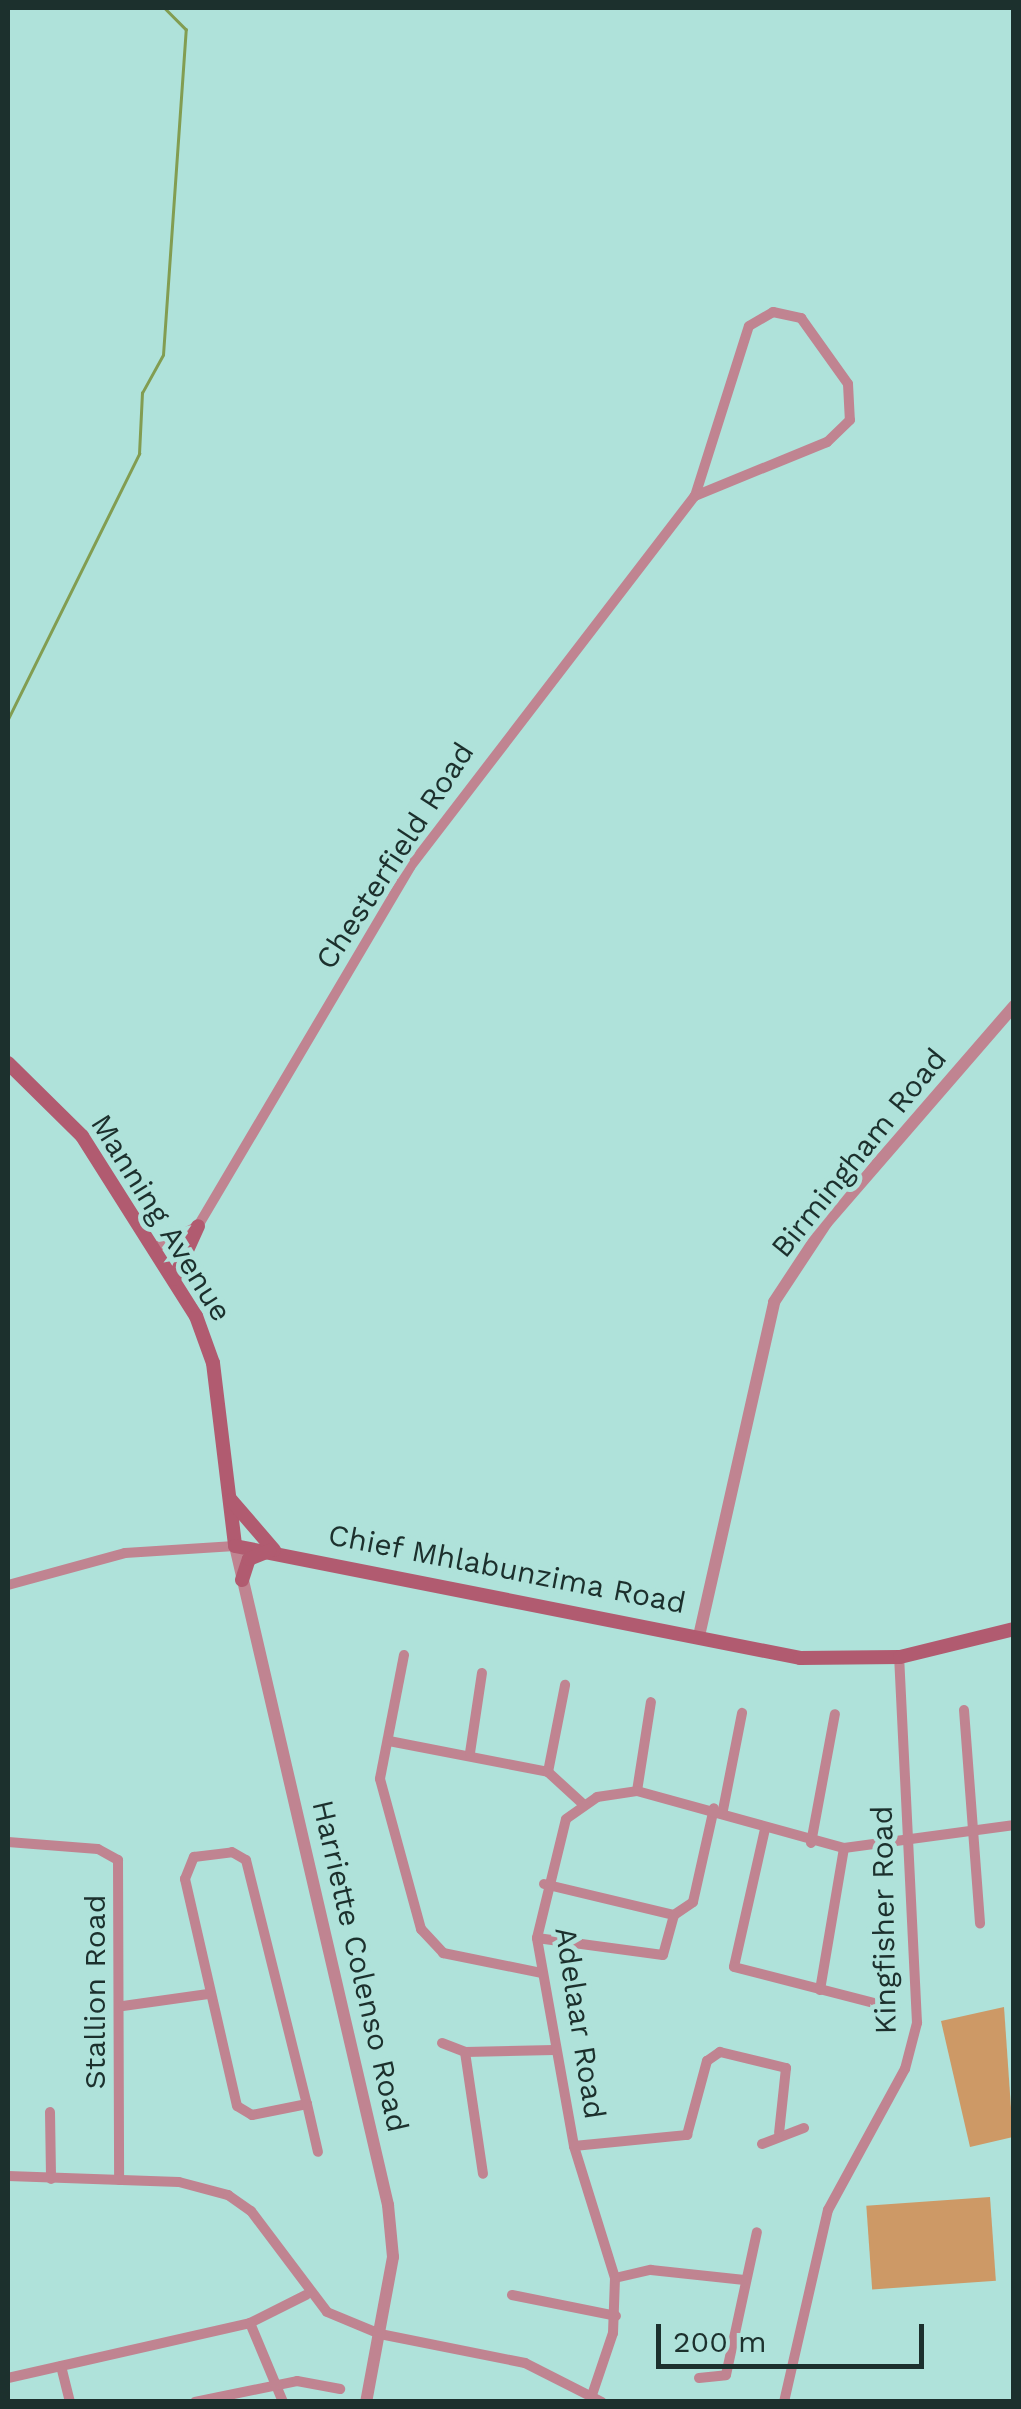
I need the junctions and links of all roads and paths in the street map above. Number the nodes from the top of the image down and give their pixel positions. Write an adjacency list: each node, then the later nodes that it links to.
1 (696, 496): 1 (street, Chesterfield Road); 4 (street, Chesterfield Road)
2 (1014, 1006): 13 (street, Birmingham Road)
3 (8, 1064): 5 (main road, Manning Avenue)
4 (198, 1226): 5 (street); 6 (main road)
5 (155, 1248): 6 (main road, Manning Avenue)
6 (174, 1279): 7 (main road, Manning Avenue)
7 (226, 1490): 8 (main road, Manning Avenue); 9 (main road)
8 (235, 1546): 9 (main road, Chief Mhlabunzima Road); 10 (street, Harriette Colenso Road); 11 (street)
9 (274, 1550): 10 (main road); 13 (main road, Chief Mhlabunzima Road)
10 (242, 1580): 65 (street, Harriette Colenso Road)
11 (8, 1585)
12 (1014, 1629): 15 (main road, Chief Mhlabunzima Road)
13 (699, 1636): 15 (main road, Chief Mhlabunzima Road)
14 (404, 1654): 22 (street)
15 (899, 1654): 31 (street, Kingfisher Road)
16 (482, 1672): 23 (street)
17 (565, 1685): 24 (street)
18 (651, 1702): 25 (street)
19 (964, 1710): 30 (street)
20 (742, 1713): 27 (street)
21 (835, 1714): 33 (street)
22 (390, 1742): 23 (street); 39 (street)
23 (470, 1752): 24 (street)
24 (548, 1772): 26 (street)
25 (637, 1790): 26 (street); 27 (street)
26 (583, 1804): 35 (street, Adelaar Road)
27 (718, 1810): 29 (street); 36 (street)
28 (1014, 1825): 30 (street)
29 (765, 1829): 33 (street); 40 (street)
30 (973, 1835): 31 (street); 37 (street)
31 (908, 1841): 34 (street); 76 (street, Kingfisher Road)
32 (8, 1842): 42 (street, Stallion Road)
33 (811, 1843): 34 (street)
34 (844, 1848): 40 (street)
35 (544, 1884): 36 (street); 38 (street, Adelaar Road)
36 (674, 1914): 38 (street)
37 (980, 1923)
38 (537, 1938): 39 (street, Adelaar Road)
39 (541, 1973): 45 (street, Adelaar Road)
40 (820, 1990): 43 (street)
41 (208, 1994): 42 (street); 47 (street); 47 (street)
42 (123, 2006): 57 (street, Stallion Road)
43 (886, 2006)
44 (442, 2042): 46 (street)
45 (554, 2050): 46 (street); 52 (street, Adelaar Road)
46 (465, 2052): 54 (street)
47 (306, 2104): 53 (street)
48 (50, 2112): 56 (street)
49 (804, 2128): 50 (street)
50 (778, 2133): 51 (street); 52 (street)
51 (762, 2144)
52 (574, 2146): 59 (street, Adelaar Road)
53 (318, 2152)
54 (483, 2174)
55 (8, 2176): 56 (street)
56 (51, 2179): 57 (street)
57 (119, 2180): 61 (street)
58 (757, 2232): 60 (street)
59 (615, 2278): 60 (street); 63 (street, Adelaar Road)
60 (744, 2280): 68 (street)
61 (306, 2295): 64 (street); 65 (street)
62 (512, 2295): 63 (street)
63 (616, 2316): 71 (street, Adelaar Road)
64 (250, 2323): 66 (street); 69 (street)
65 (380, 2334): 71 (street); 75 (street, Harriette Colenso Road)
66 (61, 2366): 67 (street); 72 (street)
67 (8, 2378)
68 (700, 2378)
69 (275, 2383): 70 (street); 73 (street); 74 (street)
70 (340, 2388)
71 (597, 2398)
72 (70, 2402)
73 (195, 2402)
74 (282, 2402)
75 (366, 2402)
76 (784, 2402)

